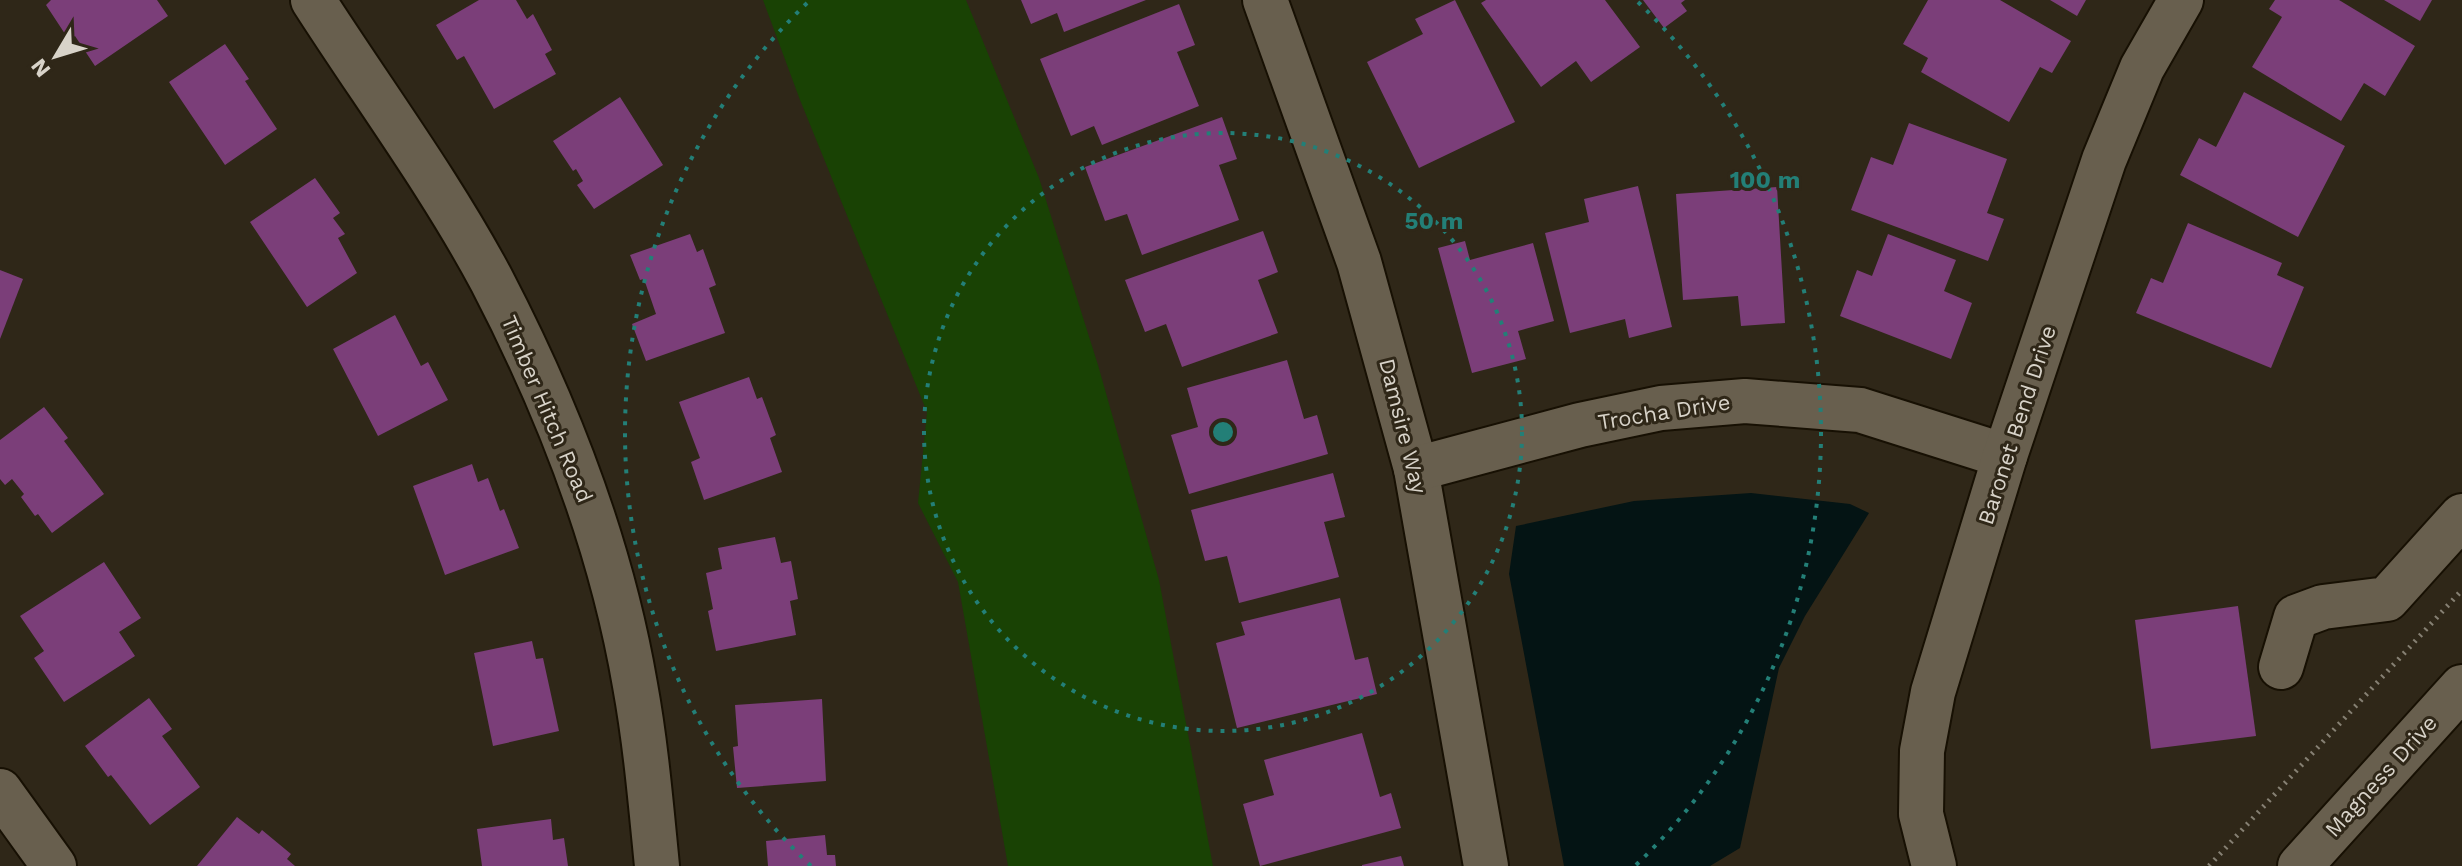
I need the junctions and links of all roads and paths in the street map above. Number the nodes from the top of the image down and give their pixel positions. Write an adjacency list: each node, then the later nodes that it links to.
1 (313, 0): 12 (street, Timber Hitch Road)
2 (1265, 0): 5 (street, Damsire Way)
3 (2181, 0): 4 (street, Baronet Bend Drive)
4 (2005, 456): 5 (street, Trocha Drive); 14 (street, Baronet Bend Drive)
5 (1416, 469): 13 (street, Damsire Way)
6 (2462, 516): 8 (street)
7 (2462, 590): 15 (path)
8 (2281, 667)
9 (2462, 687): 16 (street, Magness Drive)
10 (0, 791): 11 (street)
11 (54, 866)
12 (657, 866)
13 (1486, 866)
14 (1934, 866)
15 (2209, 866)
16 (2300, 866)

